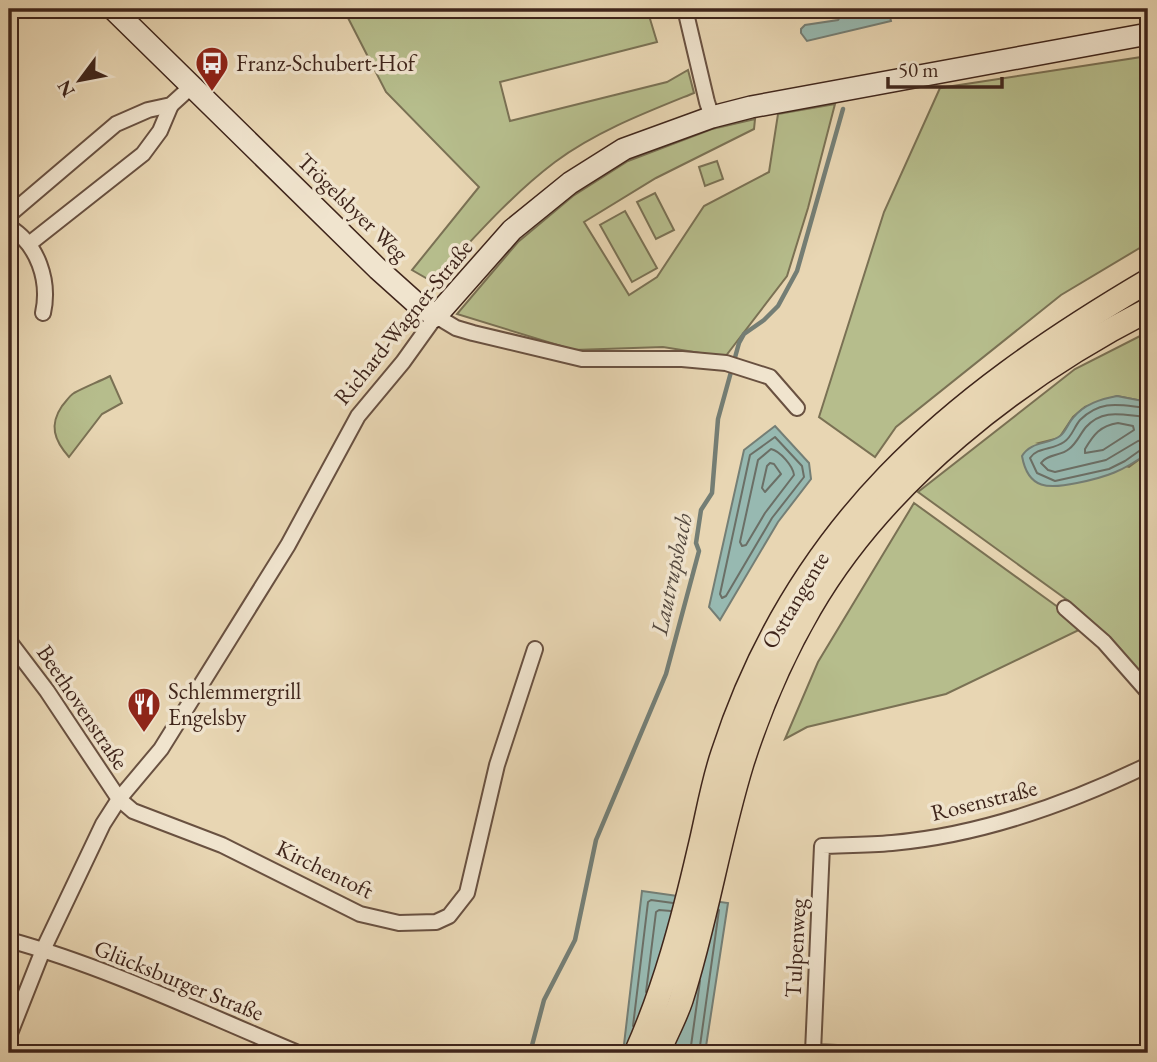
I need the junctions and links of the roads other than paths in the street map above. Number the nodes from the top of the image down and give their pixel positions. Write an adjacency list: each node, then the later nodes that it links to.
1 (113, 9): 4 (street, Trögelsbyer Weg)
2 (685, 9): 6 (street)
3 (1148, 34): 6 (street, Richard-Wagner-Straße)
4 (193, 85): 5 (street); 13 (street, Trögelsbyer Weg)
5 (171, 105): 7 (street); 9 (street)
6 (712, 117): 13 (street, Richard-Wagner-Straße)
7 (9, 215)
8 (9, 227): 9 (street)
9 (29, 244): 12 (street)
10 (1148, 281): 22 (main road, Osttangente)
11 (1148, 310): 22 (main road, Osttangente)
12 (43, 313)
13 (436, 316): 14 (street, Trögelsbyer Weg); 20 (street, Richard-Wagner-Straße)
14 (797, 408)
15 (1065, 608): 18 (street)
16 (9, 641): 20 (street, Beethovenstraße)
17 (535, 649): 20 (street, Kirchentoft)
18 (1148, 692)
19 (1148, 765): 21 (street, Rosenstraße)
20 (119, 799): 24 (street, Richard-Wagner-Straße)
21 (822, 846): 26 (street, Tulpenweg)
22 (709, 852): 28 (main road, Osttangente); 29 (main road, Osttangente)
23 (9, 940): 24 (street, Glücksburger Straße)
24 (43, 950): 25 (street, Richard-Wagner-Straße); 27 (street, Glücksburger Straße)
25 (9, 1036)
26 (813, 1052): 30 (street)
27 (298, 1053)
28 (636, 1053)
29 (658, 1053)
30 (836, 1053)

